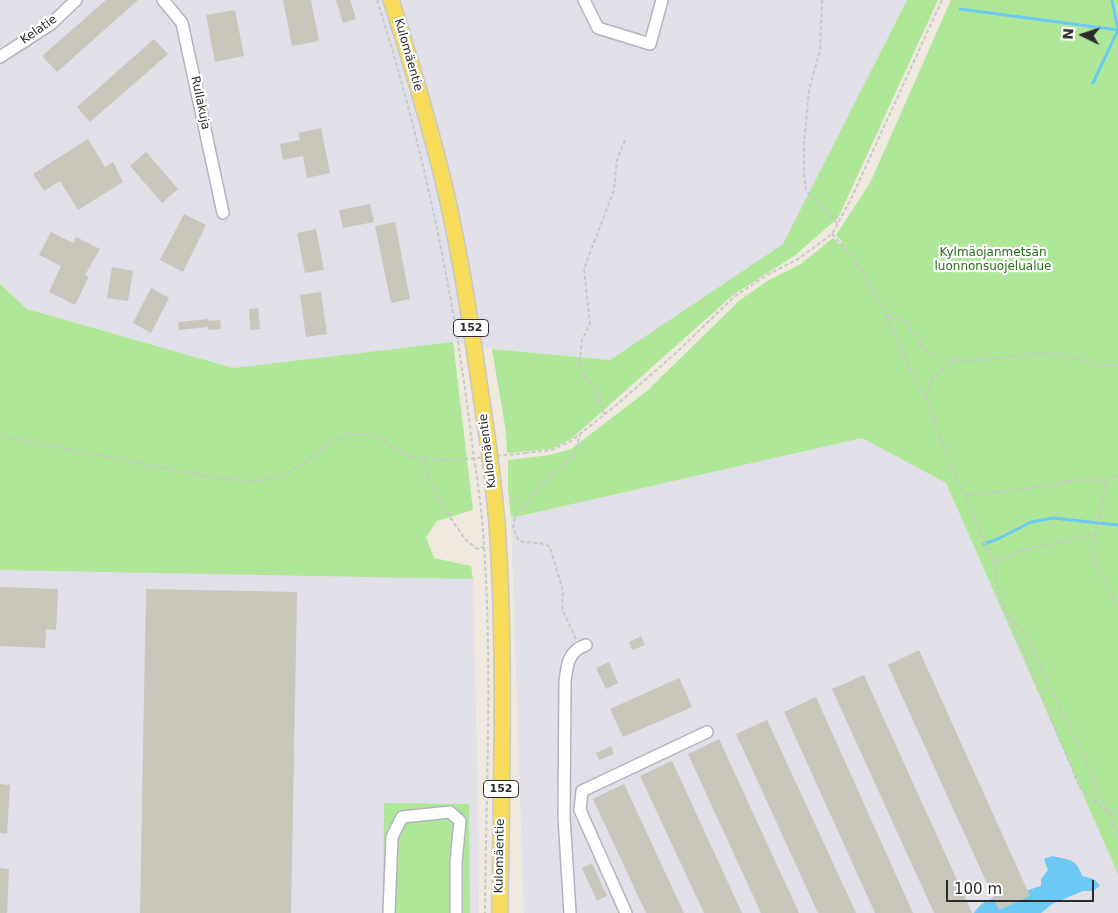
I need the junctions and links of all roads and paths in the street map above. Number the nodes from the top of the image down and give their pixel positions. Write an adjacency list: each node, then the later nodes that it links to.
1 (76, 0): 9 (street, Kelatie)
2 (162, 0): 11 (street, Rullakuja)
3 (377, 0): 26 (path)
4 (392, 0): 26 (main road, Kulomäentie / 152)
5 (584, 0): 6 (street)
6 (662, 0)
7 (822, 0): 12 (path)
8 (942, 0): 12 (path)
9 (0, 56)
10 (625, 140): 18 (path)
11 (223, 213)
12 (838, 224): 13 (path)
13 (832, 234): 14 (path); 18 (path)
14 (887, 316): 15 (path); 17 (path)
15 (953, 360): 16 (path); 17 (path)
16 (1118, 365)
17 (926, 398): 24 (path)
18 (604, 415): 19 (path)
19 (580, 434): 21 (path, bridge); 30 (path)
20 (0, 436): 21 (path)
21 (425, 459): 26 (path)
22 (1118, 476): 23 (path)
23 (1106, 480): 24 (path); 25 (path)
24 (964, 495): 27 (path)
25 (1095, 534): 27 (path); 28 (path)
26 (491, 547): 38 (path); 39 (main road, Kulomäentie / 152)
27 (994, 564): 29 (path)
28 (1118, 605)
29 (1009, 617): 33 (path); 33 (path)
30 (583, 646): 40 (street)
31 (707, 732): 35 (street)
32 (1118, 811): 33 (path)
33 (1108, 812): 34 (path)
34 (1118, 836)
35 (622, 912)
36 (389, 913): 37 (street)
37 (456, 913)
38 (484, 913)
39 (500, 913)
40 (570, 913)

